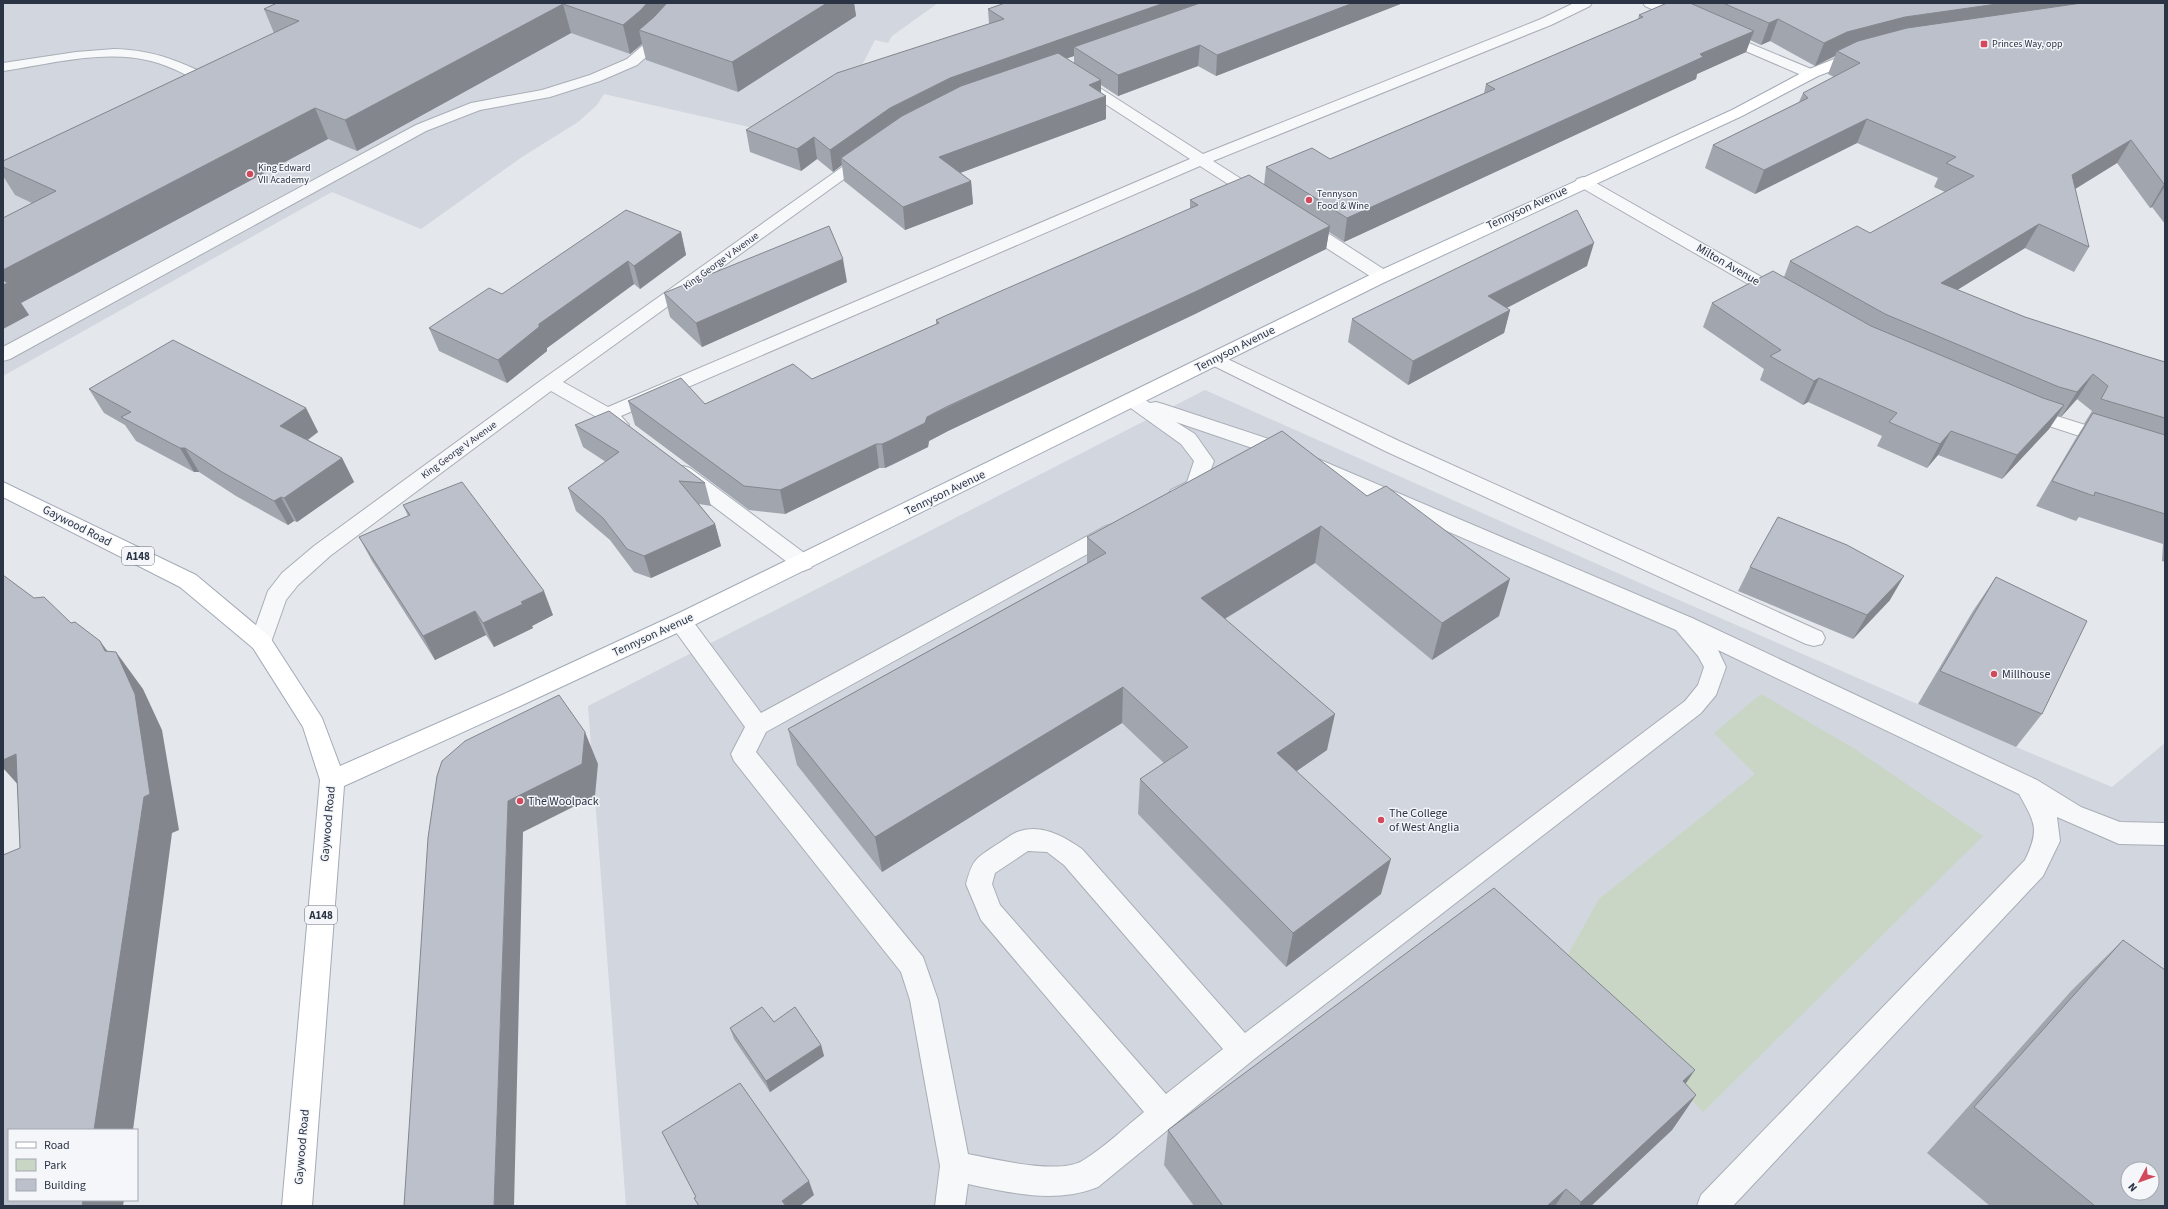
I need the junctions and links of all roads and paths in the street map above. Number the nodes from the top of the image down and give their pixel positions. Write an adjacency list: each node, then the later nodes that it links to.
1 (689, 3): 14 (street)
2 (1585, 3): 10 (street)
3 (1650, 3): 6 (street)
4 (1873, 51): 6 (main road, Tennyson Avenue)
5 (3, 67): 8 (street)
6 (1811, 74): 11 (main road, Tennyson Avenue)
7 (1072, 76): 10 (street)
8 (200, 90)
9 (878, 148): 16 (street, King George V Avenue)
10 (1201, 160): 12 (street); 19 (street)
11 (1583, 182): 12 (main road, Tennyson Avenue); 13 (street, Milton Avenue)
12 (1382, 276): 15 (main road, Tennyson Avenue)
13 (1797, 305)
14 (3, 355)
15 (1215, 359): 17 (main road, Tennyson Avenue); 33 (street)
16 (550, 383): 19 (street); 34 (street, King George V Avenue)
17 (1132, 400): 21 (street); 26 (street); 30 (main road, Tennyson Avenue)
18 (2007, 405): 23 (street)
19 (607, 415): 20 (street)
20 (632, 434)
21 (1271, 447): 22 (street); 32 (street)
22 (1251, 457)
23 (2165, 457)
24 (670, 463): 30 (street)
25 (1216, 475): 26 (street)
26 (1196, 486): 28 (street)
27 (3, 488): 34 (main road, Gaywood Road / A148)
28 (1161, 505)
29 (1133, 520): 35 (street)
30 (803, 563): 31 (main road, Tennyson Avenue)
31 (681, 622): 35 (street); 36 (main road, Tennyson Avenue)
32 (1684, 624): 37 (street); 39 (street)
33 (1814, 638)
34 (261, 642): 36 (main road, Gaywood Road / A148)
35 (757, 726): 41 (street)
36 (332, 780): 42 (main road, Gaywood Road / A148)
37 (2028, 787): 38 (street); 44 (street)
38 (2165, 834)
39 (1243, 1051): 40 (street); 40 (street)
40 (1165, 1115): 41 (street)
41 (955, 1166): 43 (street)
42 (297, 1206)
43 (950, 1206)
44 (1712, 1206)

